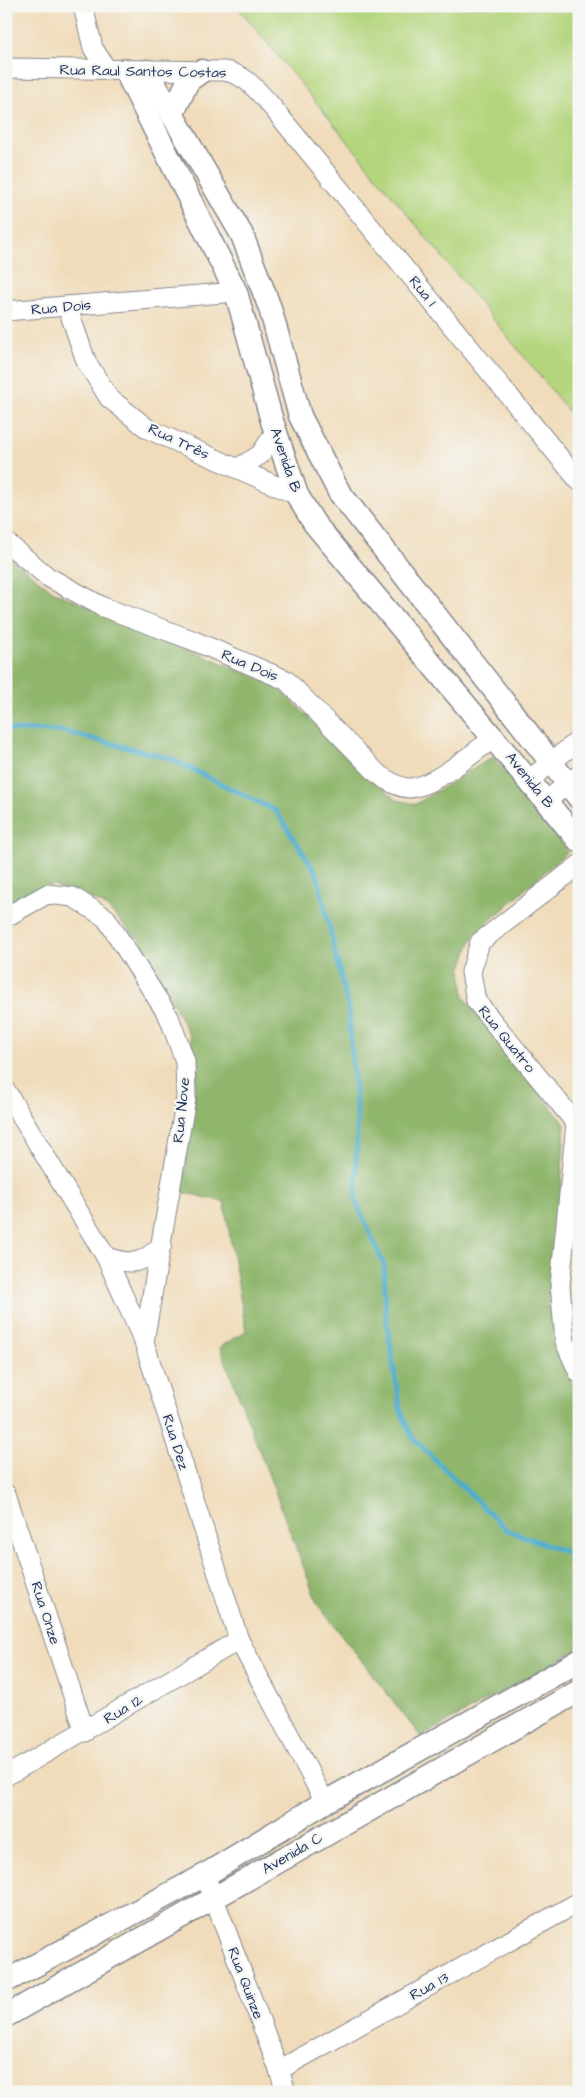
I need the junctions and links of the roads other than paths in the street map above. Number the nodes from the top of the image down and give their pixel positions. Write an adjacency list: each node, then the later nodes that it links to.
1 (84, 6): 3 (street)
2 (6, 68): 3 (street, Rua Raul Santos Costas)
3 (126, 71): 4 (street, Rua Raul Santos Costas); 6 (street, Avenida B); 7 (street, Avenida B)
4 (202, 71): 5 (street, Rua Raul Santos Costas); 6 (street)
5 (268, 102): 12 (street, Rua 1)
6 (172, 115): 17 (street, Avenida B)
7 (236, 292): 8 (street, Rua Dois); 10 (street, Avenida B)
8 (67, 306): 9 (street, Rua Dois); 11 (street, Rua Três)
9 (6, 311)
10 (276, 431): 11 (street); 13 (street, Avenida B)
11 (238, 468): 13 (street, Rua Três)
12 (579, 481)
13 (297, 495): 15 (street, Avenida B)
14 (6, 542): 15 (street, Rua Dois)
15 (495, 737): 18 (street, Avenida B)
16 (579, 740): 17 (street)
17 (550, 763): 18 (street); 19 (street, Avenida B)
18 (529, 780): 20 (street, Avenida B)
19 (575, 786): 20 (street)
20 (546, 801): 21 (street, Avenida B)
21 (579, 840)
22 (579, 865): 25 (street, Rua Quatro)
23 (6, 917): 27 (street, Rua Nove)
24 (6, 1091): 28 (street, Rua Dez)
25 (577, 1125): 26 (street)
26 (574, 1183): 30 (street)
27 (162, 1245): 28 (street); 29 (street, Rua Nove)
28 (106, 1257): 29 (street, Rua Dez)
29 (144, 1342): 32 (street, Rua Dez)
30 (579, 1373)
31 (6, 1494): 35 (street, Rua Onze)
32 (239, 1640): 35 (street, Rua 12); 37 (street, Rua Dez)
33 (575, 1671): 37 (street, Avenida C)
34 (579, 1691): 39 (street, Avenida C)
35 (85, 1732): 36 (street, Rua 12)
36 (6, 1776)
37 (325, 1802): 38 (street, Avenida C)
38 (204, 1875): 39 (street, Rua Quinze); 41 (street, Avenida C)
39 (214, 1898): 42 (street, Avenida C); 43 (street, Rua Quinze)
40 (579, 1902): 43 (street, Rua 13)
41 (6, 1980)
42 (6, 2016)
43 (280, 2070): 44 (street, Rua Quinze)
44 (286, 2092)

